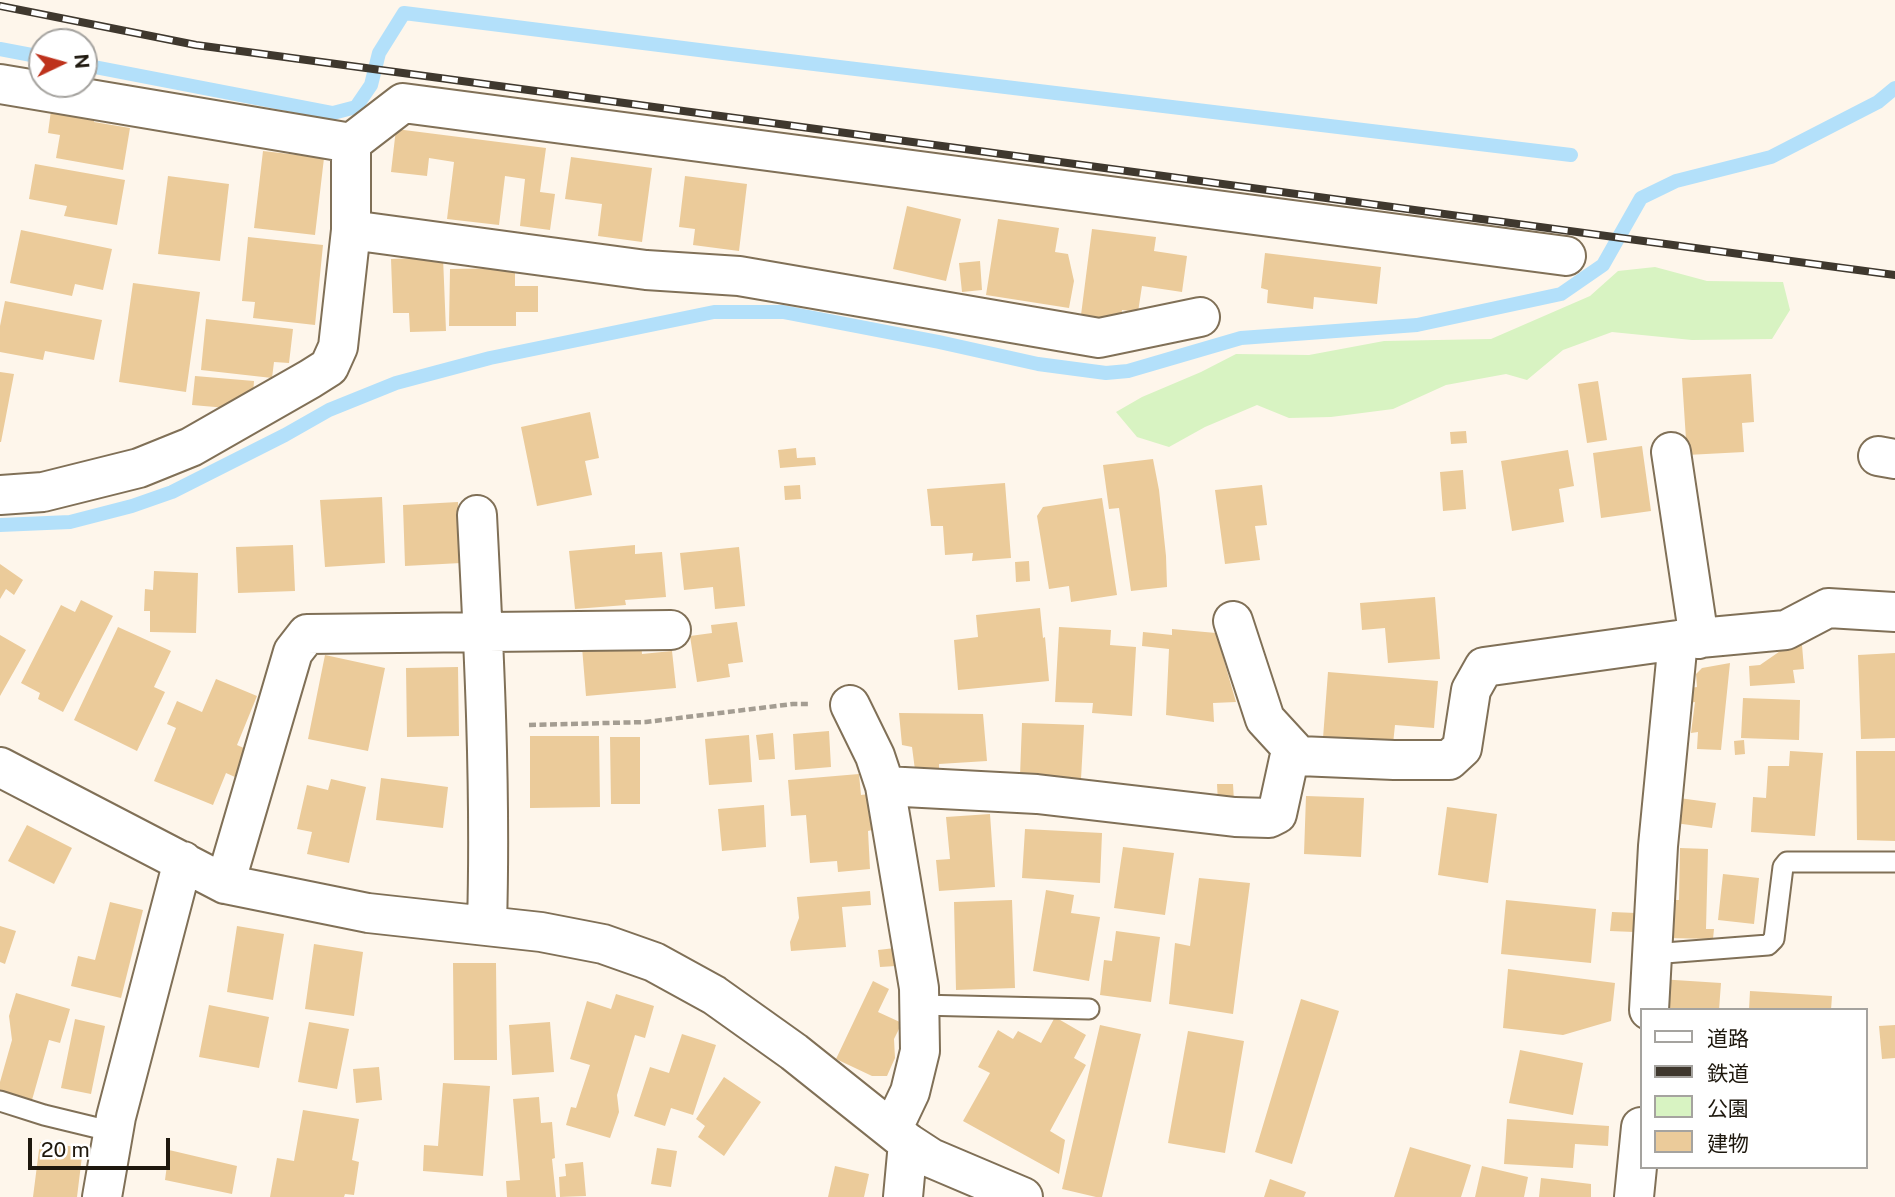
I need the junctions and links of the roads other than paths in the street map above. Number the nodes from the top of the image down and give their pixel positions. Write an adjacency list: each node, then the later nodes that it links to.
1 (0, 84): 2 (street)
2 (351, 143): 3 (street); 4 (street)
3 (351, 230): 5 (street); 7 (street)
4 (1566, 256)
5 (1200, 317)
6 (1671, 452): 13 (street)
7 (0, 495)
8 (477, 515): 12 (street)
9 (1895, 612): 13 (street)
10 (1233, 621): 15 (street)
11 (671, 630): 12 (street)
12 (483, 632): 20 (street); 21 (street)
13 (1689, 639): 15 (street); 22 (street)
14 (850, 705): 17 (street)
15 (1299, 756): 17 (street)
16 (0, 767): 18 (street)
17 (885, 786): 23 (street)
18 (183, 861): 20 (street); 27 (street)
19 (1895, 862): 22 (lane)
20 (225, 884): 21 (street)
21 (487, 925): 28 (street)
22 (1652, 954): 24 (street)
23 (919, 1005): 25 (lane); 28 (street)
24 (1649, 1008)
25 (1089, 1009)
26 (0, 1101): 27 (lane)
27 (114, 1132): 30 (street)
28 (900, 1137): 31 (street); 32 (street)
29 (1640, 1137): 33 (street)
30 (102, 1197)
31 (903, 1197)
32 (1023, 1197)
33 (1634, 1197)

